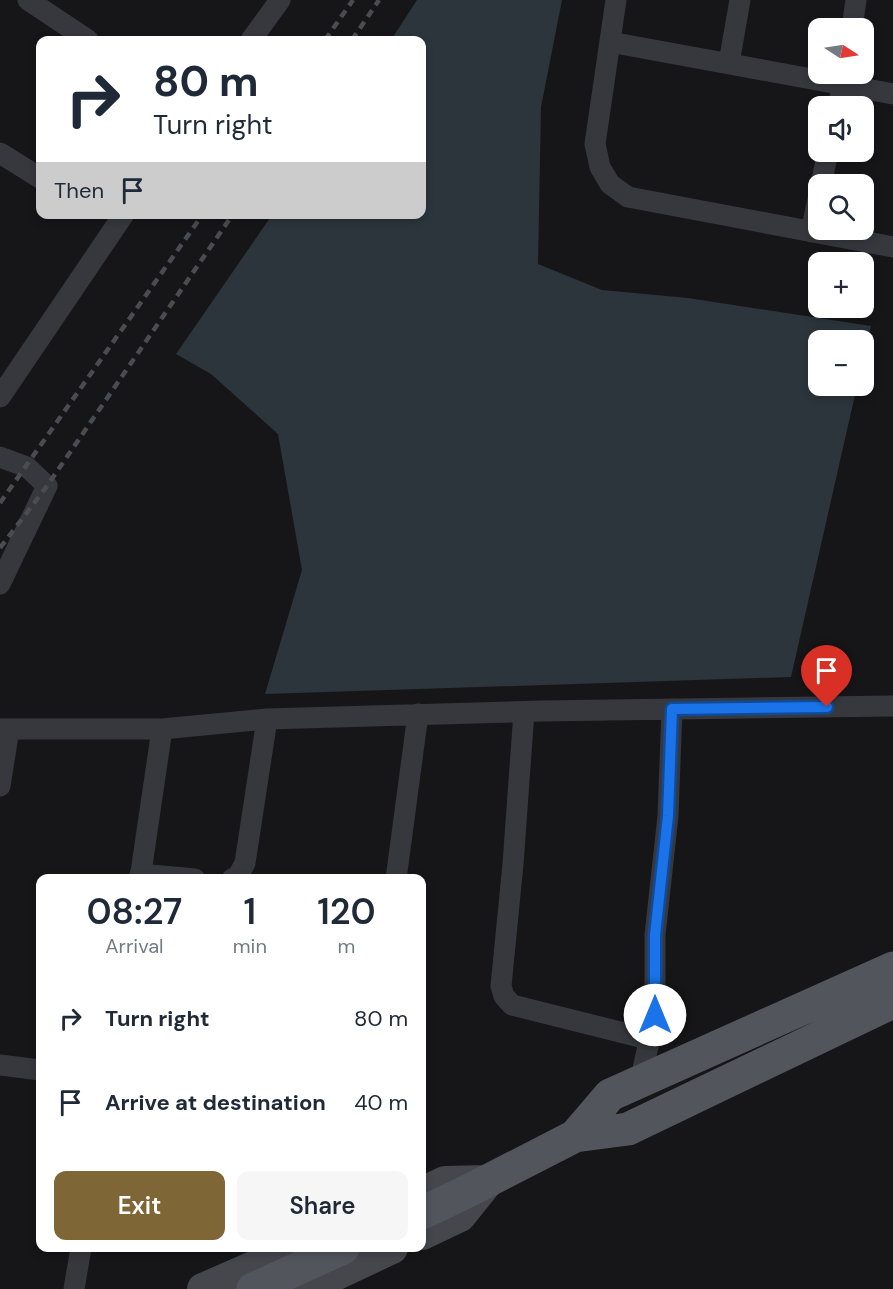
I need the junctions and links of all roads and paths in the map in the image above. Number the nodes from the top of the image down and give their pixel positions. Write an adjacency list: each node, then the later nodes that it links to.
1 (28, 0): 7 (street)
2 (616, 0): 9 (street)
3 (740, 0): 10 (street)
4 (856, 0): 6 (street)
5 (275, 2): 8 (street)
6 (853, 18)
7 (82, 36)
8 (254, 36)
9 (610, 42): 10 (street); 17 (street)
10 (729, 63): 11 (street)
11 (808, 74)
12 (860, 84): 13 (street)
13 (893, 94)
14 (0, 153): 15 (street)
15 (36, 176)
16 (116, 219): 20 (street)
17 (808, 231)
18 (855, 240): 19 (street)
19 (893, 247)
20 (0, 397)
21 (0, 457): 22 (street)
22 (0, 584)
23 (893, 706): 24 (street)
24 (672, 709): 25 (street); 36 (street)
25 (524, 712): 26 (street); 36 (street)
26 (418, 714): 27 (street); 33 (street)
27 (267, 719): 29 (street); 32 (street)
28 (4, 729): 29 (street); 30 (street)
29 (162, 729): 31 (street)
30 (0, 786)
31 (140, 874)
32 (239, 874)
33 (397, 874)
34 (893, 968): 39 (main road)
35 (893, 1002): 40 (main road)
36 (648, 1039): 39 (street)
37 (0, 1065): 38 (street)
38 (36, 1070)
39 (640, 1082): 40 (main road)
40 (575, 1136): 41 (main road)
41 (478, 1186): 42 (street); 43 (main road); 44 (street)
42 (426, 1191)
43 (426, 1211)
44 (426, 1232)
45 (80, 1252): 49 (street)
46 (287, 1252): 50 (street)
47 (334, 1252): 51 (main road)
48 (384, 1252): 52 (street)
49 (74, 1289)
50 (203, 1289)
51 (253, 1289)
52 (305, 1289)

